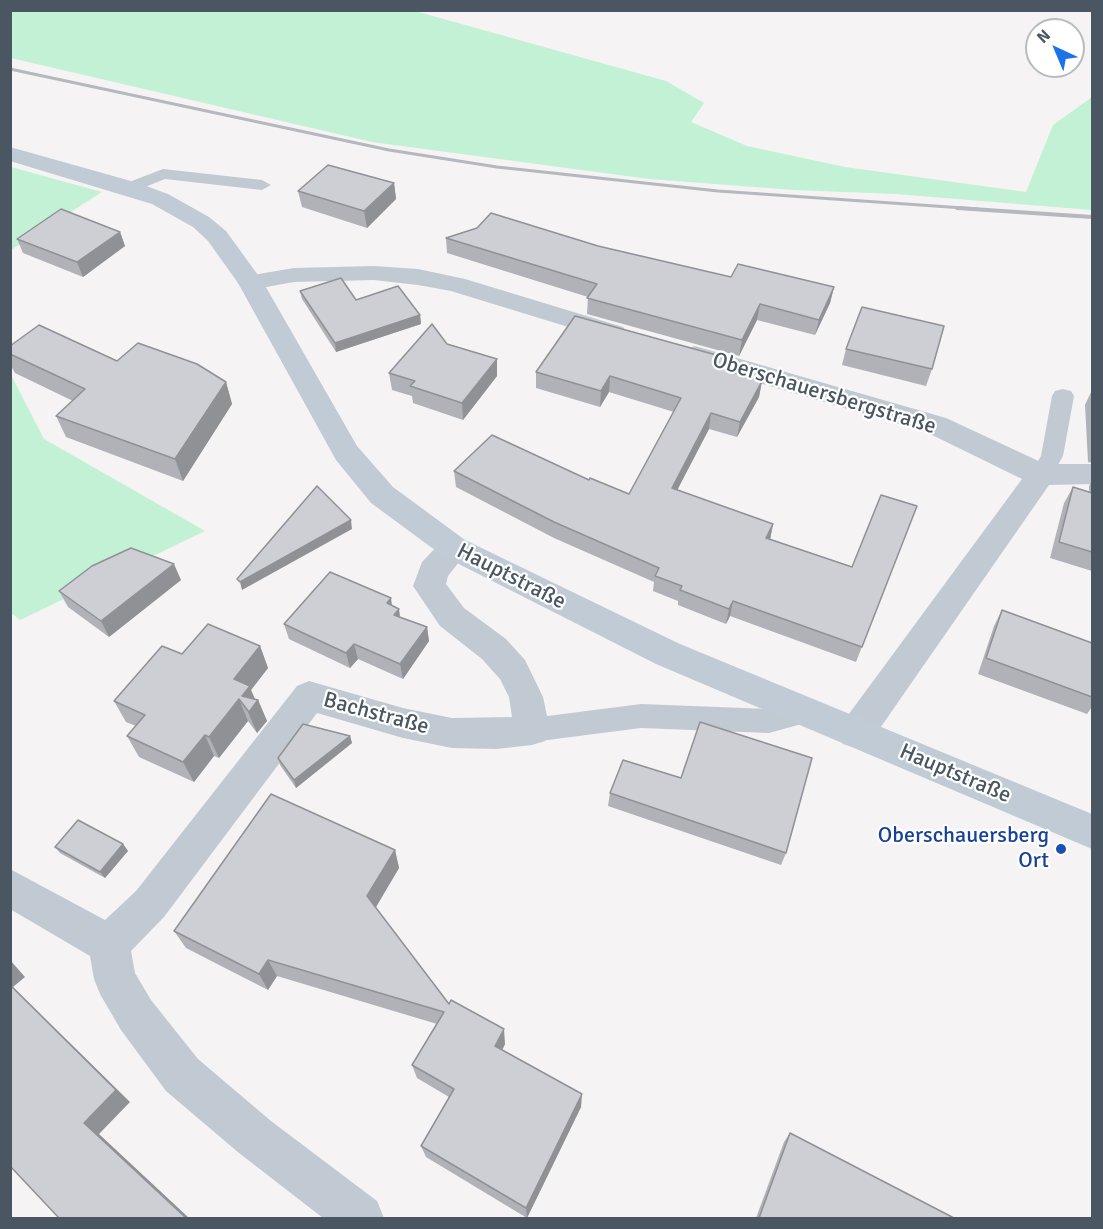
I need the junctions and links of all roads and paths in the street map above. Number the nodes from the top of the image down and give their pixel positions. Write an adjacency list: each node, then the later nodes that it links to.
1 (10, 154): 3 (main road, Hauptstraße)
2 (262, 184): 3 (lane)
3 (130, 188): 4 (main road, Hauptstraße)
4 (250, 282): 7 (street, Oberschauersbergstraße); 8 (main road, Hauptstraße)
5 (1064, 396): 7 (lane)
6 (1092, 474): 7 (street, Oberschauersbergstraße)
7 (1041, 475): 11 (street)
8 (454, 549): 9 (main road, Hauptstraße); 10 (street)
9 (806, 712): 10 (lane); 11 (main road, Hauptstraße)
10 (532, 730): 14 (street, Bachstraße)
11 (856, 733): 12 (main road, Hauptstraße)
12 (1092, 832)
13 (10, 887): 14 (street)
14 (109, 944): 15 (street)
15 (360, 1218)

